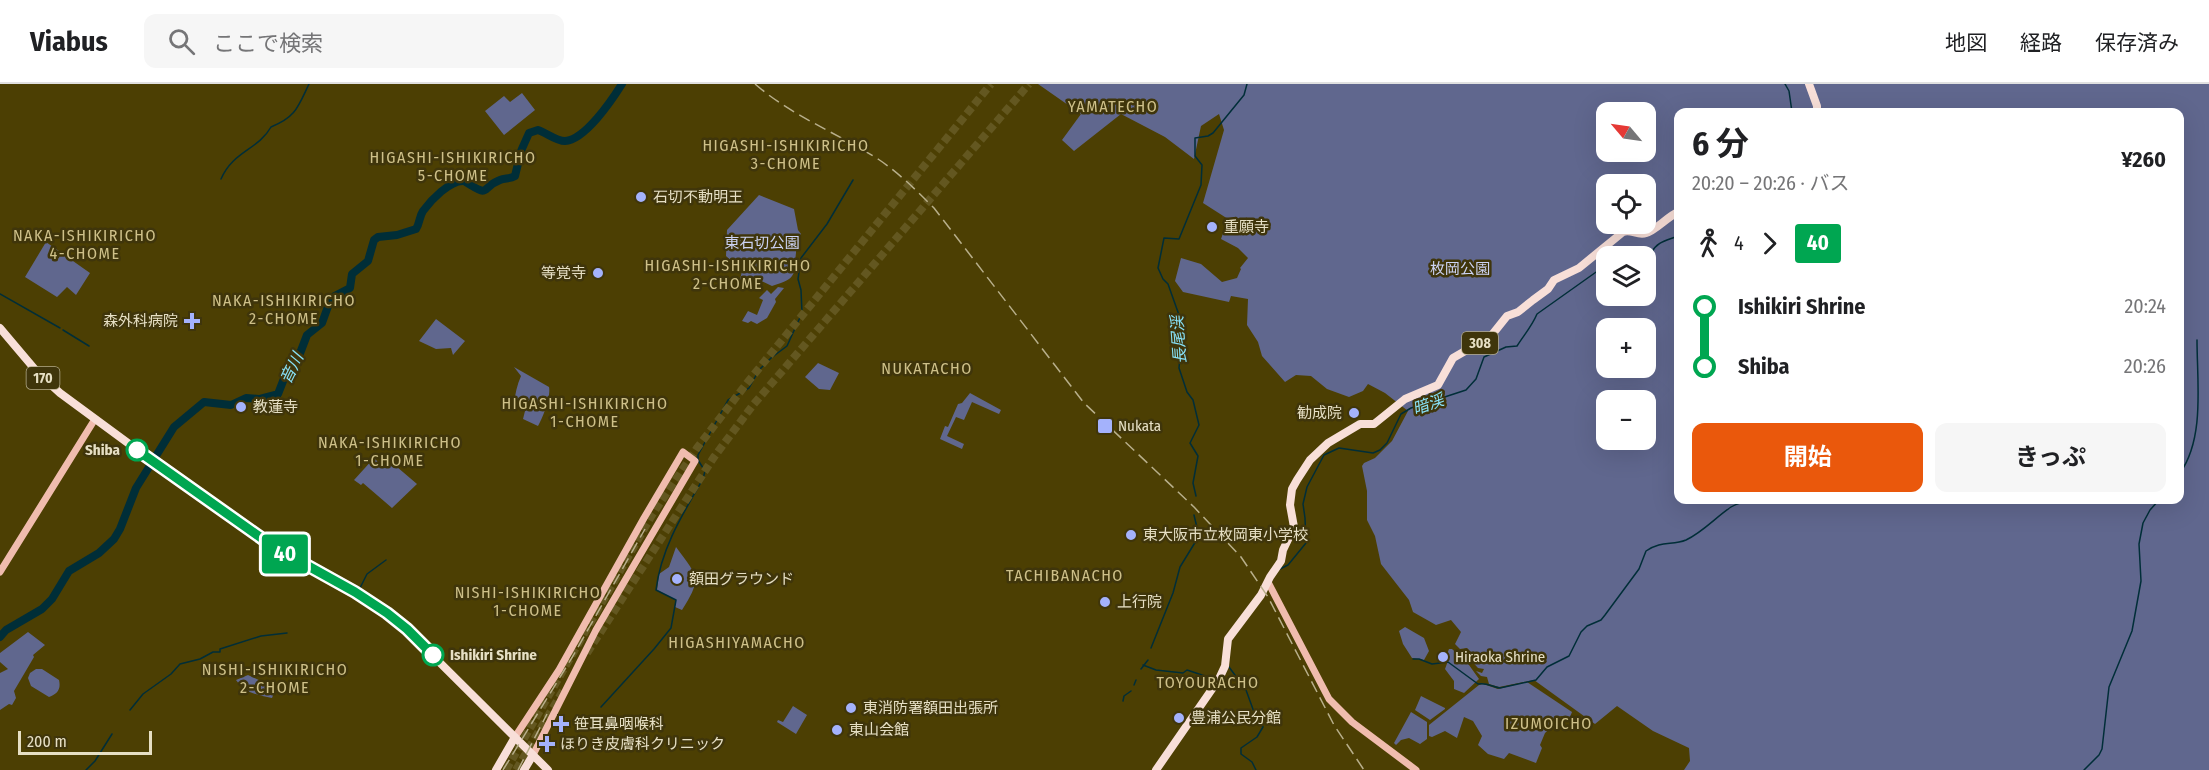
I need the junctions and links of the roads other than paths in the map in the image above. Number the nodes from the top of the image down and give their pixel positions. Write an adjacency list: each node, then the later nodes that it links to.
1 (1809, 84): 2 (highway)
2 (1817, 108)
3 (1674, 214): 9 (highway, 308)
4 (0, 328): 5 (highway, 170)
5 (95, 418): 8 (main road); 10 (highway, 170)
6 (644, 518): 7 (main road); 7 (main road); 10 (main road)
7 (658, 526): 11 (main road)
8 (0, 572)
9 (1268, 582): 15 (highway, 308); 16 (main road)
10 (515, 737): 11 (highway, 170); 12 (highway)
11 (533, 755): 13 (highway); 14 (highway, 170)
12 (496, 770)
13 (524, 770)
14 (548, 770)
15 (1156, 770)
16 (1416, 770)

